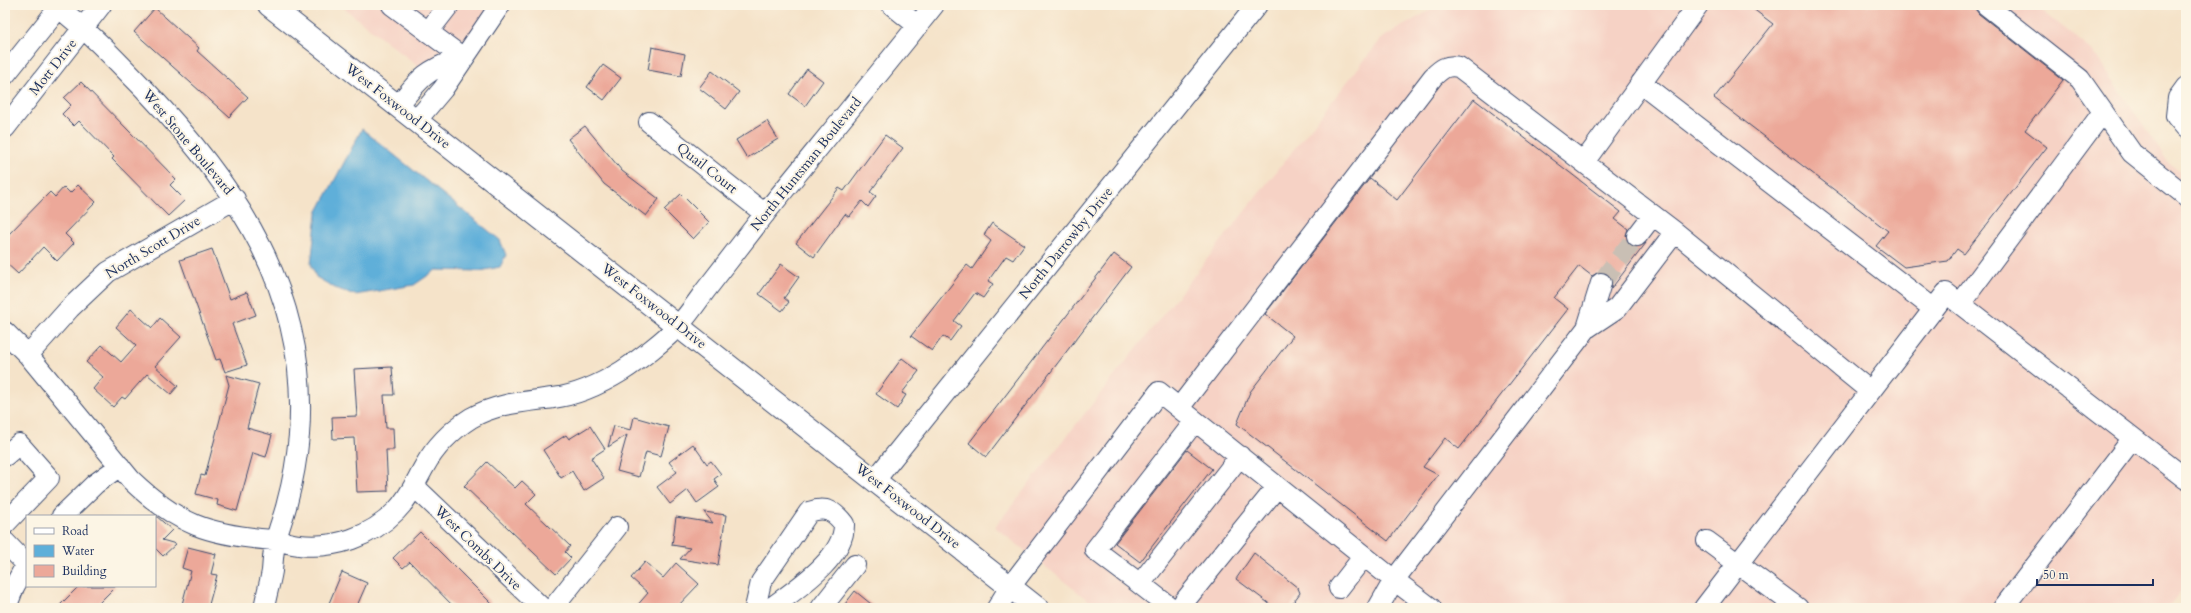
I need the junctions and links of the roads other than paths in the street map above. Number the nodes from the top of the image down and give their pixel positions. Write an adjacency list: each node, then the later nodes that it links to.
1 (101, 5): 13 (street, Mott Drive)
2 (269, 5): 19 (main road, West Foxwood Drive)
3 (392, 5): 14 (street)
4 (449, 5): 14 (street)
5 (892, 5): 12 (street)
6 (934, 5): 12 (street, North Huntsman Boulevard)
7 (1257, 5): 47 (street, North Darrowby Drive)
8 (1698, 5): 17 (street)
9 (1986, 5): 20 (street)
10 (58, 6): 13 (street, West Stone Boulevard); 16 (street)
11 (498, 6): 15 (street)
12 (918, 26): 28 (street, North Huntsman Boulevard)
13 (82, 29): 23 (street, Mott Drive); 27 (street, West Stone Boulevard)
14 (428, 32): 15 (street)
15 (462, 57): 19 (street); 21 (street)
16 (5, 75)
17 (1641, 83): 25 (street); 34 (street)
18 (2186, 87): 24 (street)
19 (398, 106): 21 (main road, West Foxwood Drive)
20 (2103, 112): 26 (street); 33 (street)
21 (416, 120): 35 (main road, West Foxwood Drive)
22 (649, 122): 28 (street, Quail Court)
23 (5, 128)
24 (2186, 128)
25 (1584, 162): 29 (street); 40 (street)
26 (2186, 196)
27 (235, 199): 38 (street, North Scott Drive); 53 (street, West Stone Boulevard)
28 (765, 214): 35 (street, North Huntsman Boulevard)
29 (1653, 215): 30 (street); 31 (street)
30 (1675, 232): 36 (street); 39 (street)
31 (1637, 236)
32 (1601, 283): 36 (street)
33 (1960, 304): 34 (street); 42 (street)
34 (1934, 309): 39 (street)
35 (679, 325): 47 (main road, West Foxwood Drive); 48 (street, North Huntsman Boulevard)
36 (1587, 328): 60 (street)
37 (5, 332): 38 (street, North Huntsman Boulevard)
38 (28, 355): 45 (street, North Huntsman Boulevard)
39 (1870, 391): 57 (street)
40 (1179, 408): 41 (street); 63 (street)
41 (1195, 421): 44 (street); 62 (street)
42 (2134, 438): 46 (street); 80 (street)
43 (5, 456): 51 (street)
44 (1240, 456): 49 (street); 62 (street)
45 (120, 466): 50 (street); 53 (street, North Huntsman Boulevard)
46 (2186, 479)
47 (875, 480): 63 (main road, West Foxwood Drive)
48 (415, 487): 53 (street, North Huntsman Boulevard); 67 (street, West Combs Drive)
49 (1277, 487): 56 (street); 75 (street)
50 (63, 515)
51 (5, 524)
52 (617, 527): 68 (street)
53 (276, 540): 66 (street, West Stone Boulevard)
54 (1707, 541): 57 (street)
55 (5, 542): 58 (street)
56 (1364, 556): 60 (street); 64 (street)
57 (1739, 562): 78 (street); 79 (street)
58 (26, 564): 61 (street); 65 (street)
59 (855, 565): 71 (street)
60 (1394, 580): 76 (street); 77 (street)
61 (5, 584)
62 (1140, 584): 74 (street)
63 (1010, 587): 72 (street); 73 (main road, West Foxwood Drive)
64 (1339, 588)
65 (6, 607)
66 (264, 608)
67 (542, 608)
68 (554, 608)
69 (755, 608): 70 (street)
70 (771, 608)
71 (821, 608)
72 (997, 608)
73 (1037, 608)
74 (1171, 608)
75 (1179, 608)
76 (1378, 608)
77 (1430, 608)
78 (1704, 608)
79 (1798, 608)
80 (2003, 608)

